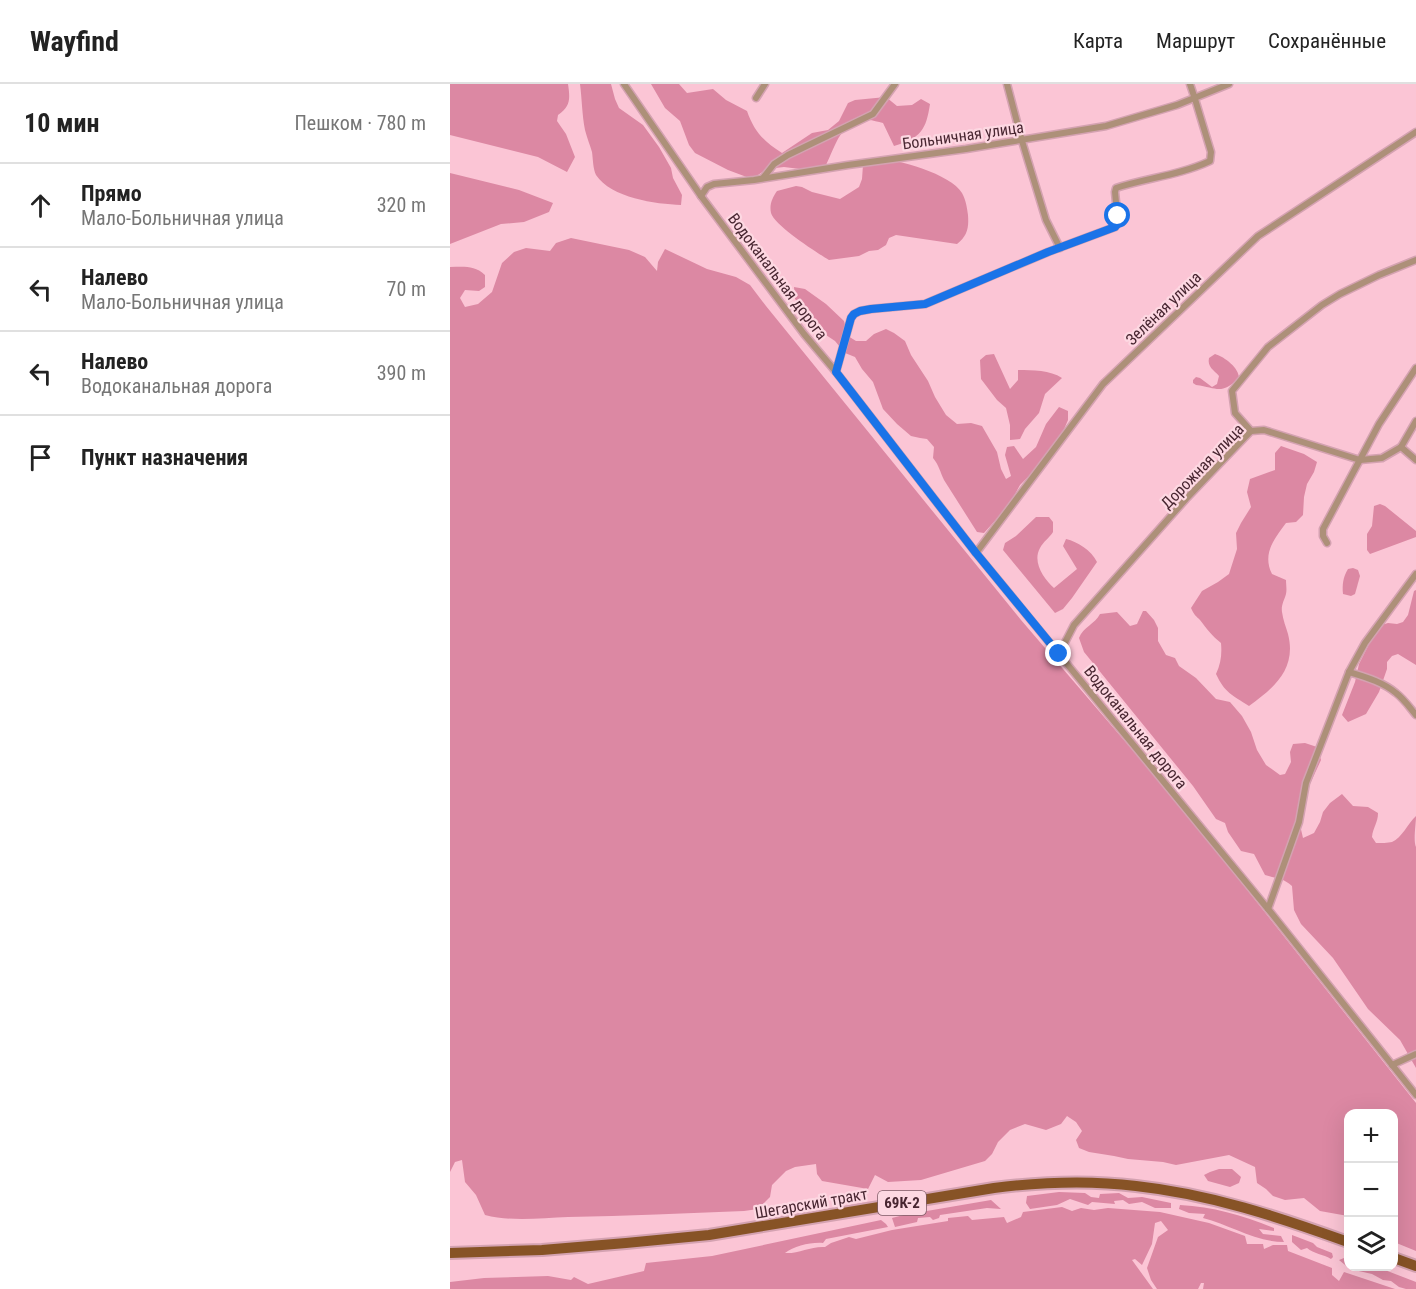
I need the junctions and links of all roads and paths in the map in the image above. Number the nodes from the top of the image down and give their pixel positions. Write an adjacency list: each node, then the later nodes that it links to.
1 (624, 84): 12 (street, Водоканальная дорога)
2 (765, 84): 7 (street)
3 (895, 84): 11 (street)
4 (1007, 84): 10 (street)
5 (1190, 84): 8 (street)
6 (1229, 84): 8 (street, Больничная улица)
7 (756, 98)
8 (1195, 99): 10 (street, Больничная улица); 13 (street)
9 (1416, 132): 23 (street, Зелёная улица)
10 (1022, 141): 11 (street, Больничная улица); 13 (street)
11 (763, 178): 12 (street, Больничная улица)
12 (701, 196): 16 (street, Водоканальная дорога)
13 (1060, 248): 16 (street)
14 (1416, 260): 18 (street)
15 (1416, 368): 21 (street)
16 (836, 372): 23 (street, Водоканальная дорога)
17 (1416, 421): 19 (street)
18 (1251, 431): 21 (street, Дорожная улица); 25 (street, Дорожная улица)
19 (1401, 447): 20 (street); 21 (street, Дорожная улица)
20 (1416, 459)
21 (1360, 460): 22 (street)
22 (1327, 543)
23 (976, 553): 25 (street, Водоканальная дорога)
24 (1416, 574): 26 (street)
25 (1059, 654): 28 (street, Водоканальная дорога)
26 (1349, 672): 27 (street); 28 (street)
27 (1416, 715)
28 (1268, 909): 30 (street, Водоканальная дорога)
29 (1416, 1054): 30 (street)
30 (1392, 1065): 31 (street, Водоканальная дорога)
31 (1416, 1095)
32 (1344, 1241): 33 (main road, Шегарский тракт / 69К-2)
33 (450, 1253)
34 (1398, 1259): 35 (main road)
35 (1416, 1266)

